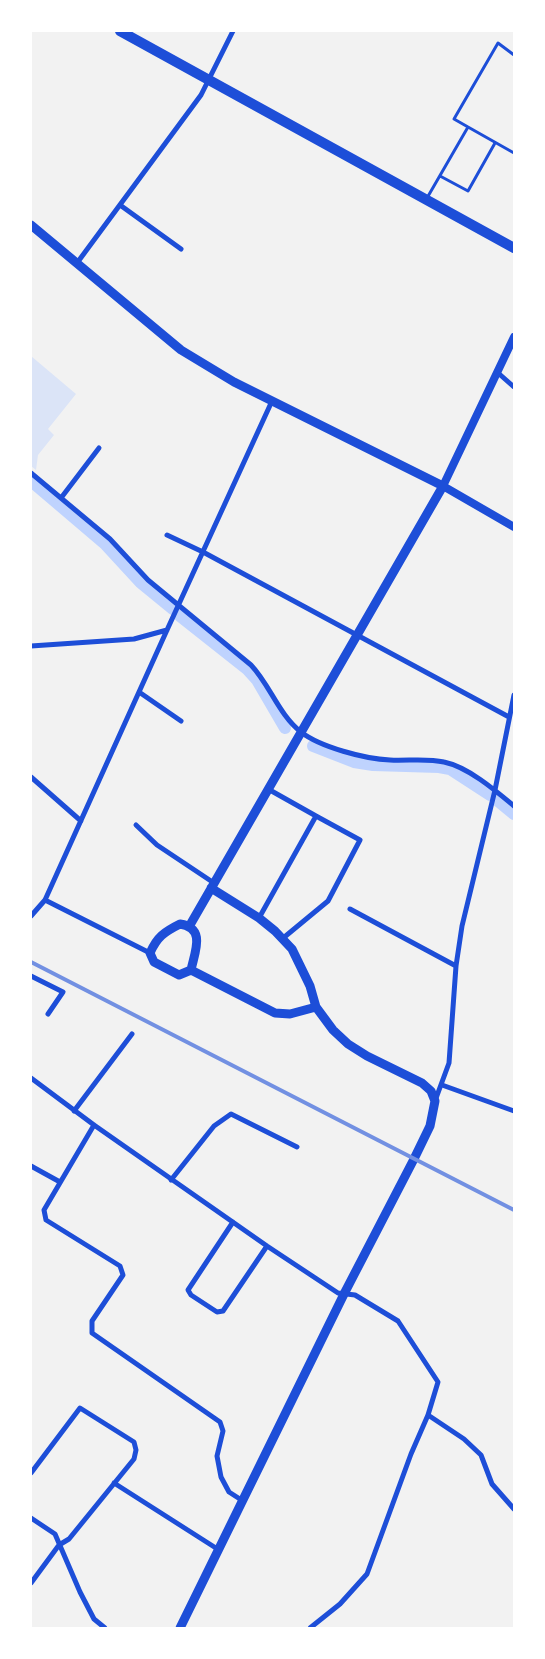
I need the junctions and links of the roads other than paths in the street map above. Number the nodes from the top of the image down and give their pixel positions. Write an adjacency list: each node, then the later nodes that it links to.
1 (120, 31): 4 (highway)
2 (233, 31): 4 (street)
3 (514, 55): 5 (lane)
4 (207, 80): 9 (highway); 10 (street)
5 (468, 127): 6 (lane); 8 (lane)
6 (495, 143): 7 (lane); 8 (lane)
7 (514, 153)
8 (440, 176): 9 (lane)
9 (426, 200): 12 (highway)
10 (120, 205): 13 (street); 14 (street)
11 (31, 226): 14 (main road)
12 (514, 248)
13 (181, 249)
14 (76, 263): 18 (main road)
15 (514, 337): 16 (street)
16 (497, 372): 17 (street); 21 (street)
17 (514, 386)
18 (272, 401): 21 (main road); 25 (street)
19 (99, 448): 22 (street)
20 (31, 473): 22 (street)
21 (443, 486): 23 (street); 28 (main road)
22 (61, 498): 26 (street)
23 (514, 527)
24 (167, 535): 25 (street)
25 (203, 552): 26 (street); 28 (street)
26 (179, 606): 27 (street); 34 (street)
27 (167, 630): 29 (street); 30 (street)
28 (356, 636): 32 (street); 34 (main road)
29 (31, 646)
30 (139, 692): 33 (street); 40 (street)
31 (514, 695): 32 (street)
32 (509, 717): 37 (street)
33 (181, 720)
34 (301, 732): 36 (main road); 37 (street)
35 (31, 778): 40 (street)
36 (268, 789): 39 (street); 42 (main road)
37 (495, 790): 38 (street); 50 (street)
38 (514, 806)
39 (316, 816): 46 (street); 48 (street)
40 (81, 821): 43 (street)
41 (136, 825): 42 (street)
42 (212, 885): 46 (main road); 47 (main road)
43 (45, 900): 45 (street); 49 (street)
44 (350, 909): 50 (street)
45 (31, 916)
46 (259, 918): 48 (main road)
47 (190, 926): 49 (main road); 51 (main road)
48 (282, 939): 53 (main road)
49 (150, 953): 51 (main road)
50 (456, 966): 57 (street)
51 (191, 970): 53 (main road)
52 (31, 976): 54 (street)
53 (316, 1007): 58 (main road)
54 (48, 1014)
55 (132, 1034): 59 (street)
56 (31, 1078): 59 (street)
57 (442, 1085): 58 (street); 60 (street)
58 (435, 1101): 68 (main road)
59 (74, 1111): 61 (street)
60 (514, 1111)
61 (94, 1125): 64 (street); 65 (street)
62 (297, 1147): 64 (street)
63 (31, 1166): 65 (street)
64 (171, 1180): 66 (street)
65 (60, 1182): 72 (street)
66 (233, 1222): 67 (street); 67 (street)
67 (267, 1246): 68 (street)
68 (345, 1292): 69 (street); 72 (main road)
69 (428, 1415): 73 (street); 80 (street)
70 (31, 1473): 71 (street)
71 (114, 1483): 75 (street); 76 (street)
72 (243, 1501): 76 (main road)
73 (514, 1509)
74 (31, 1518): 75 (street)
75 (59, 1545): 77 (street); 78 (street)
76 (219, 1550): 79 (main road)
77 (31, 1583)
78 (104, 1628)
79 (180, 1628)
80 (310, 1628)

